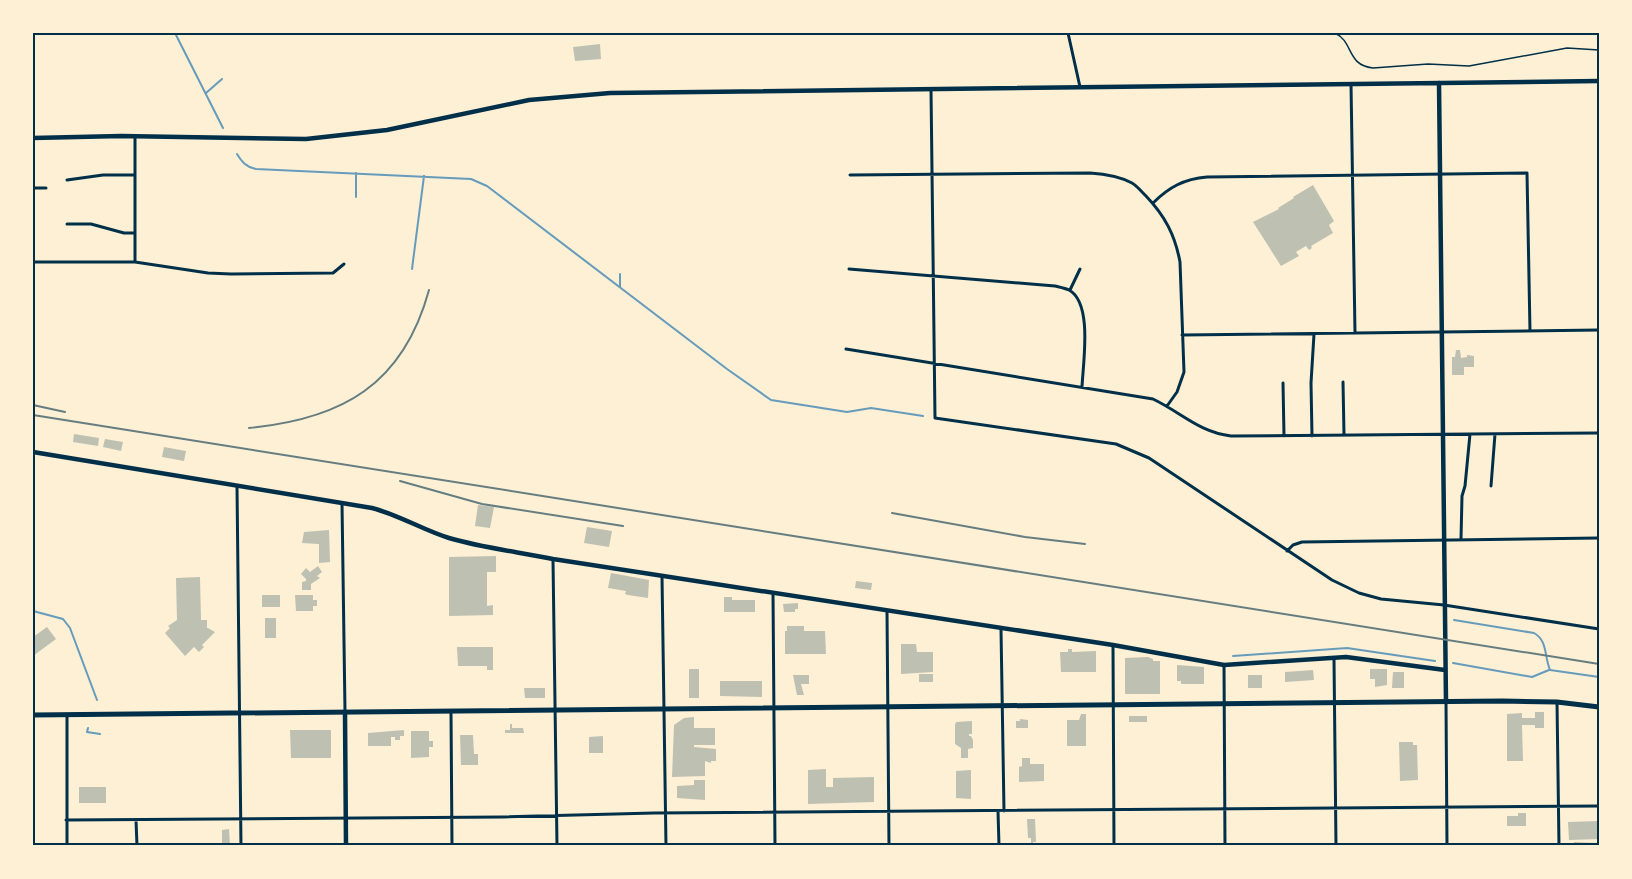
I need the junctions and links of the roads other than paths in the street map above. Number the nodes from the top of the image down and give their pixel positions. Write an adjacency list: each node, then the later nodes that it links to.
1 (1068, 33): 5 (street)
2 (1599, 81): 3 (street)
3 (1439, 83): 4 (street); 10 (street)
4 (1351, 84): 5 (street); 13 (street)
5 (1080, 87): 6 (street)
6 (931, 89): 7 (street); 9 (street)
7 (135, 136): 8 (street); 11 (street)
8 (33, 138)
9 (933, 174): 12 (street); 17 (street); 25 (street)
10 (1440, 174): 13 (street); 28 (street); 29 (street)
11 (135, 175): 14 (street); 19 (street)
12 (850, 175)
13 (1352, 175): 17 (street); 30 (street)
14 (67, 180)
15 (33, 188): 16 (street)
16 (46, 188)
17 (1153, 203): 32 (street)
18 (67, 224): 19 (street)
19 (135, 233): 20 (street)
20 (135, 261): 21 (street); 22 (street)
21 (33, 262)
22 (344, 264)
23 (849, 269): 25 (street)
24 (1080, 269): 26 (street)
25 (934, 275): 26 (street); 34 (street)
26 (1070, 290): 37 (street)
27 (1599, 330): 28 (street)
28 (1530, 331): 29 (street)
29 (1443, 332): 30 (street); 40 (street)
30 (1354, 333): 31 (street)
31 (1314, 334): 32 (street); 45 (street)
32 (1182, 335): 38 (street)
33 (846, 349): 34 (street)
34 (935, 364): 37 (street); 53 (street)
35 (1343, 382): 43 (street)
36 (1283, 383): 44 (street)
37 (1082, 387): 38 (street)
38 (1167, 406): 44 (street)
39 (1599, 433): 42 (street)
40 (1443, 434): 41 (street); 43 (street); 51 (street)
41 (1470, 434): 42 (street); 52 (street)
42 (1495, 434): 48 (street)
43 (1344, 435): 45 (street)
44 (1284, 436): 45 (street)
45 (1312, 436)
46 (33, 452): 47 (street)
47 (237, 486): 49 (street); 77 (street)
48 (1491, 486)
49 (342, 503): 54 (street); 78 (street)
50 (1599, 538): 52 (street)
51 (1445, 539): 52 (street); 53 (street); 57 (street)
52 (1461, 539)
53 (1287, 551): 57 (street)
54 (553, 559): 55 (street); 75 (street)
55 (662, 576): 56 (street); 73 (street)
56 (772, 593): 58 (street); 74 (street)
57 (1444, 604): 60 (street); 64 (street)
58 (887, 611): 59 (street); 71 (street)
59 (1001, 629): 61 (street); 70 (street)
60 (1599, 630)
61 (1113, 645): 63 (street); 69 (street)
62 (1334, 657): 63 (street); 64 (street); 67 (street)
63 (1224, 665): 68 (street)
64 (1445, 670): 65 (street)
65 (1446, 702): 66 (main road); 67 (main road); 83 (street)
66 (1557, 702): 72 (main road); 81 (street)
67 (1335, 703): 68 (main road); 84 (street)
68 (1224, 704): 69 (main road); 85 (street)
69 (1113, 705): 70 (main road); 86 (street)
70 (1002, 706): 71 (main road); 88 (street)
71 (888, 707): 74 (main road); 90 (street)
72 (1599, 707)
73 (664, 709): 74 (main road); 75 (main road); 91 (street)
74 (774, 709): 89 (street)
75 (556, 711): 76 (main road); 92 (street)
76 (451, 712): 78 (main road); 94 (street)
77 (239, 713): 78 (main road); 80 (main road); 95 (street)
78 (345, 713): 93 (street)
79 (33, 715): 80 (main road)
80 (67, 715): 96 (street)
81 (1558, 806): 82 (street); 83 (street); 112 (street)
82 (1599, 806)
83 (1447, 807): 84 (street); 111 (street)
84 (1336, 808): 85 (street); 110 (street)
85 (1225, 809): 86 (street); 109 (street)
86 (1114, 810): 88 (street); 108 (street)
87 (998, 811): 88 (street); 90 (street); 107 (street)
88 (1004, 811)
89 (774, 812): 90 (street); 91 (street); 105 (street)
90 (889, 812): 106 (street)
91 (665, 813): 92 (street); 104 (street)
92 (557, 816): 94 (street); 103 (street)
93 (346, 817): 94 (street); 95 (street); 101 (street)
94 (452, 817): 102 (street)
95 (241, 818): 97 (street); 100 (street)
96 (66, 820): 97 (street); 98 (street)
97 (136, 820): 99 (street)
98 (67, 846)
99 (136, 846)
100 (241, 846)
101 (346, 846)
102 (452, 846)
103 (557, 846)
104 (666, 846)
105 (775, 846)
106 (889, 846)
107 (999, 846)
108 (1114, 846)
109 (1225, 846)
110 (1336, 846)
111 (1447, 846)
112 (1559, 846)

